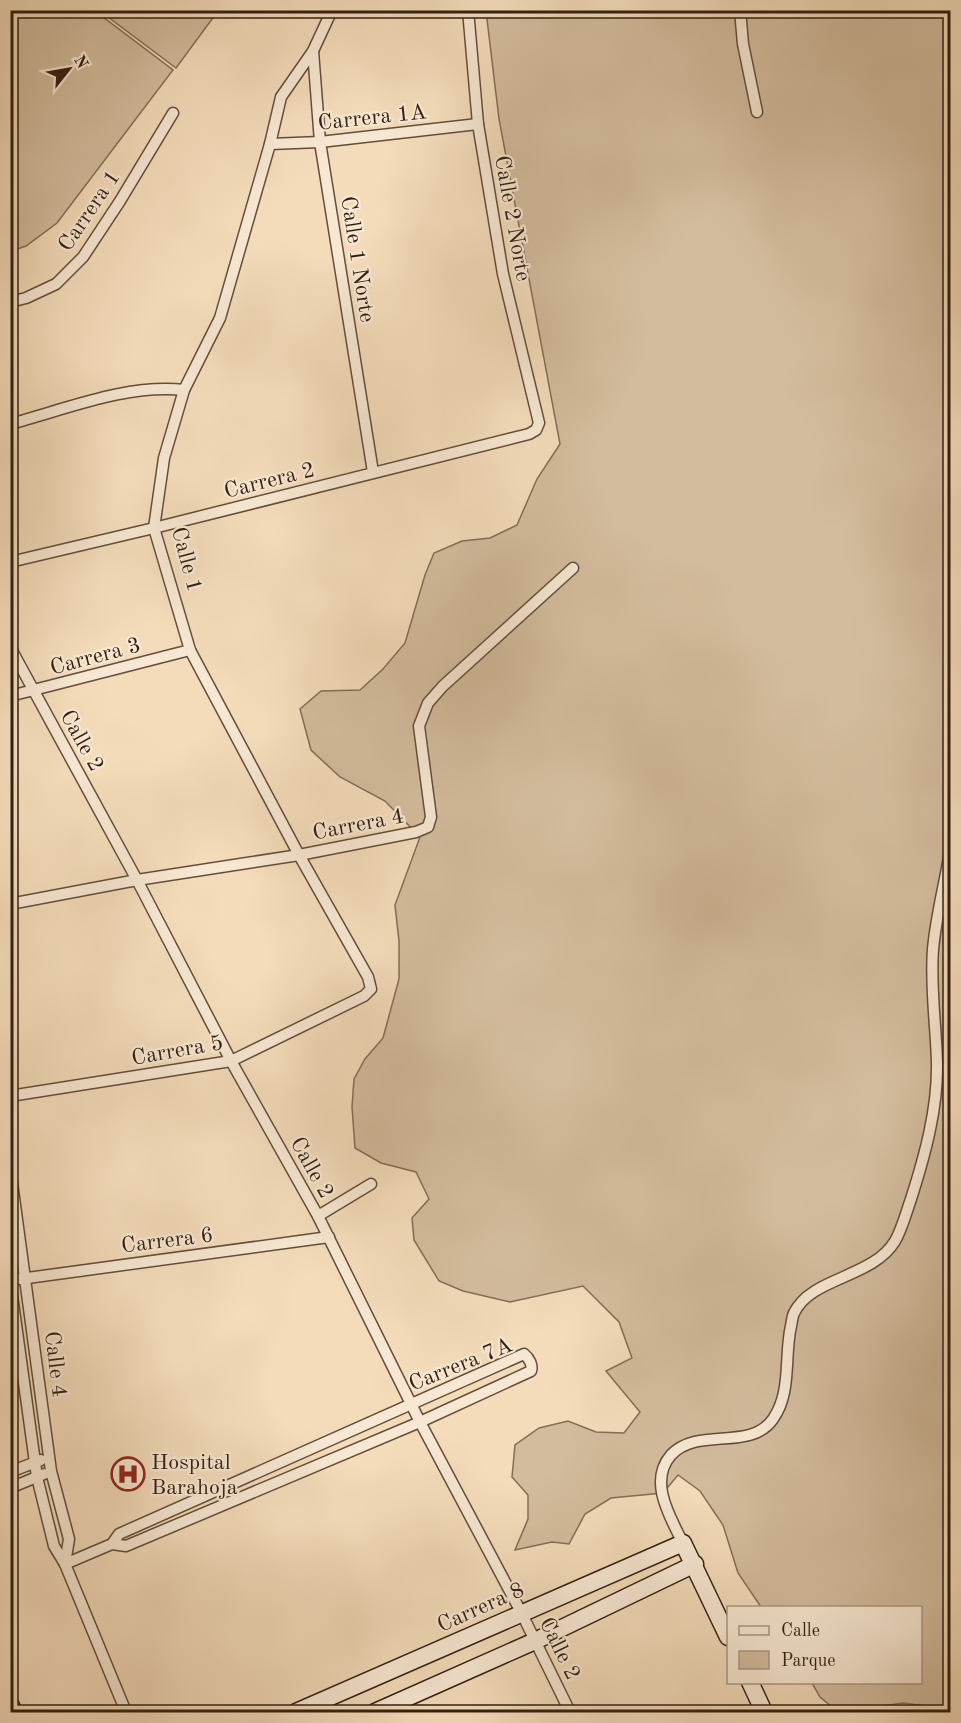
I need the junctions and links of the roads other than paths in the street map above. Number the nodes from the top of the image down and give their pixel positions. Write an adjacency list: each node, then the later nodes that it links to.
1 (332, 10): 4 (street, Calle 1)
2 (468, 10): 7 (street, Calle 2 Norte)
3 (740, 10): 5 (street)
4 (313, 51): 8 (street, Calle 1 Norte); 9 (street, Calle 1)
5 (757, 112)
6 (173, 113): 10 (street, Carrera 1)
7 (478, 124): 8 (street, Carrera 1A); 13 (street, Calle 2 Norte)
8 (321, 142): 9 (street, Carrera 1A); 14 (street, Calle 1 Norte)
9 (270, 144): 11 (street, Calle 1)
10 (10, 302)
11 (184, 390): 12 (street); 15 (street, Calle 1)
12 (10, 424)
13 (536, 430): 14 (street, Carrera 2)
14 (373, 472): 15 (street, Carrera 2)
15 (154, 528): 16 (street, Carrera 2); 19 (street, Calle 1)
16 (10, 562)
17 (573, 568): 23 (street, Carrera 4)
18 (10, 647): 20 (street, Calle 2)
19 (190, 650): 20 (street, Carrera 3); 23 (street, Calle 1)
20 (34, 692): 21 (street, Carrera 3); 24 (street, Calle 2)
21 (10, 696)
22 (951, 851): 43 (street)
23 (299, 855): 24 (street, Carrera 4); 26 (street, Calle 1)
24 (137, 880): 25 (street, Carrera 4); 27 (street, Calle 2)
25 (10, 904)
26 (371, 989): 27 (street, Carrera 5)
27 (231, 1061): 28 (street, Carrera 5); 31 (street, Calle 2)
28 (10, 1096)
29 (10, 1168): 33 (street, Calle 4)
30 (372, 1184): 31 (street)
31 (318, 1216): 32 (street, Calle 2)
32 (329, 1238): 33 (street, Carrera 6); 35 (street, Calle 2)
33 (26, 1277): 34 (street, Carrera 6); 37 (street, Calle 4)
34 (11, 1281): 38 (street, Calle 4)
35 (412, 1404): 36 (street, Calle 2); 36 (street, Carrera 7A); 44 (street, Carrera 7A)
36 (420, 1422): 44 (street, Carrera 7A); 47 (street, Calle 2)
37 (49, 1456): 38 (street); 39 (street, Calle 4)
38 (35, 1462): 40 (street); 41 (street, Calle 4)
39 (51, 1471): 41 (street); 45 (street, Calle 4)
40 (10, 1472)
41 (37, 1477): 42 (street); 45 (street, Calle 4)
42 (10, 1488)
43 (684, 1543): 46 (street); 47 (street, Carrera 8)
44 (112, 1544): 45 (street, Carrera 7A)
45 (65, 1564): 53 (street, Calle 4)
46 (694, 1564): 48 (street); 49 (street)
47 (521, 1612): 49 (street, Calle 2); 54 (street, Carrera 8)
48 (727, 1633)
49 (535, 1641): 55 (street); 56 (street, Calle 2)
50 (750, 1684): 57 (street)
51 (10, 1704): 52 (street)
52 (14, 1713)
53 (126, 1713)
54 (296, 1713)
55 (375, 1713)
56 (570, 1713)
57 (764, 1713)

